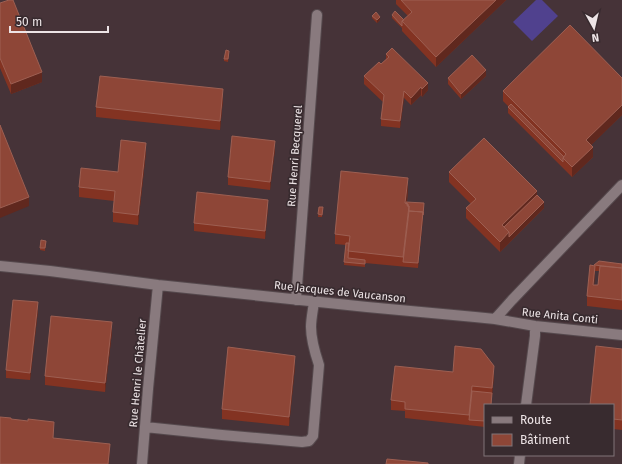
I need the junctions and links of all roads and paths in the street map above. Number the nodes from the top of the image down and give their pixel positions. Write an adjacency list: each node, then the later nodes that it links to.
1 (317, 15): 5 (street, Rue Henri Becquerel)
2 (622, 185): 7 (street)
3 (0, 266): 4 (street, Rue Jacques de Vaucanson)
4 (158, 285): 5 (street, Rue Jacques de Vaucanson); 11 (street, Rue Henri le Châtelier)
5 (296, 300): 6 (street, Rue Jacques de Vaucanson)
6 (314, 302): 7 (street, Rue Jacques de Vaucanson); 11 (street)
7 (495, 319): 8 (street, Rue Anita Conti)
8 (535, 326): 9 (street, Rue Anita Conti); 10 (street)
9 (622, 334)
10 (526, 404)
11 (145, 427): 12 (street, Rue Henri le Châtelier)
12 (142, 464)

